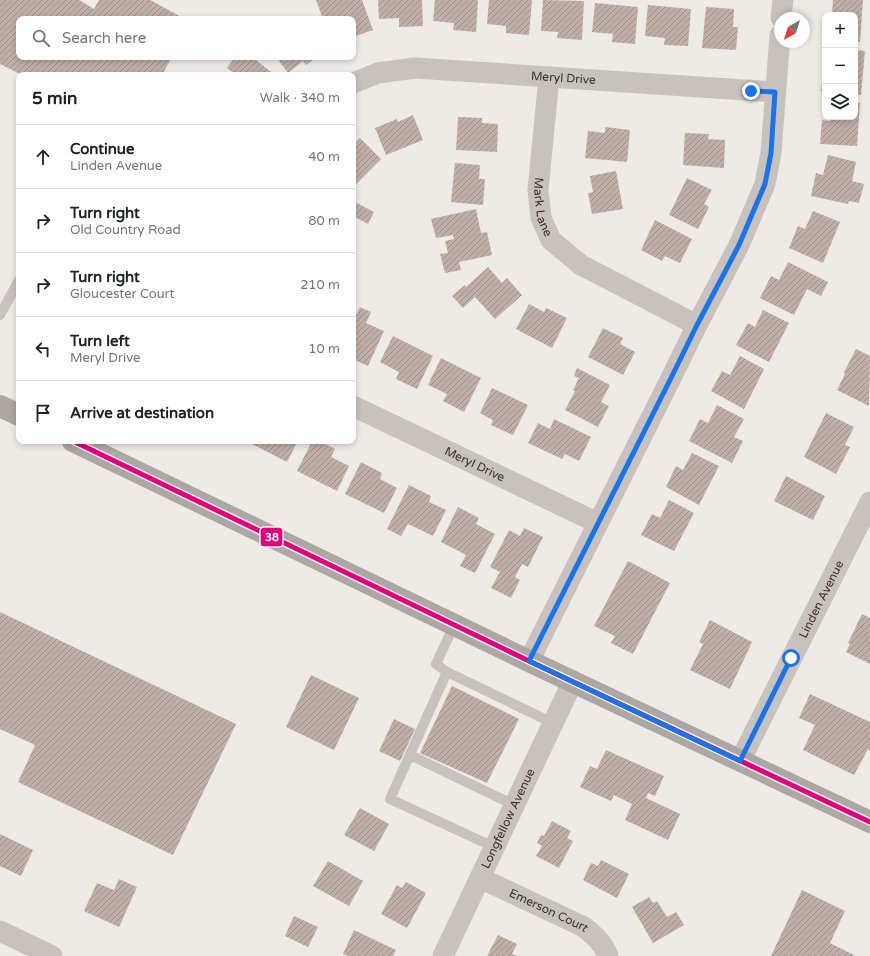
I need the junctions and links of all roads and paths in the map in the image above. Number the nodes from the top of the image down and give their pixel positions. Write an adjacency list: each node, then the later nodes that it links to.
1 (783, 0): 2 (street)
2 (782, 12)
3 (779, 48): 6 (street)
4 (548, 77): 5 (street, Meryl Drive); 6 (street, Meryl Drive); 9 (street, Mark Lane)
5 (356, 82)
6 (775, 92): 9 (street)
7 (16, 286): 8 (lane)
8 (0, 315)
9 (697, 325): 15 (street)
10 (0, 406): 12 (main road)
11 (356, 407): 15 (street, Meryl Drive)
12 (16, 414)
13 (79, 444): 17 (main road)
14 (870, 502): 16 (street, Linden Avenue)
15 (598, 523): 18 (street)
16 (865, 523): 23 (street, Linden Avenue)
17 (454, 625): 18 (main road); 19 (lane)
18 (529, 661): 20 (main road)
19 (447, 672): 21 (lane); 22 (lane)
20 (573, 681): 21 (street, Longfellow Avenue); 23 (main road)
21 (553, 723): 24 (street, Longfellow Avenue)
22 (410, 755): 24 (lane); 26 (lane)
23 (740, 761): 25 (main road)
24 (514, 805): 26 (street, Longfellow Avenue)
25 (870, 822)
26 (494, 847): 27 (street, Longfellow Avenue)
27 (480, 878): 30 (street, Longfellow Avenue); 31 (street, Emerson Court)
28 (0, 931): 29 (street)
29 (52, 956)
30 (443, 956)
31 (608, 956)

